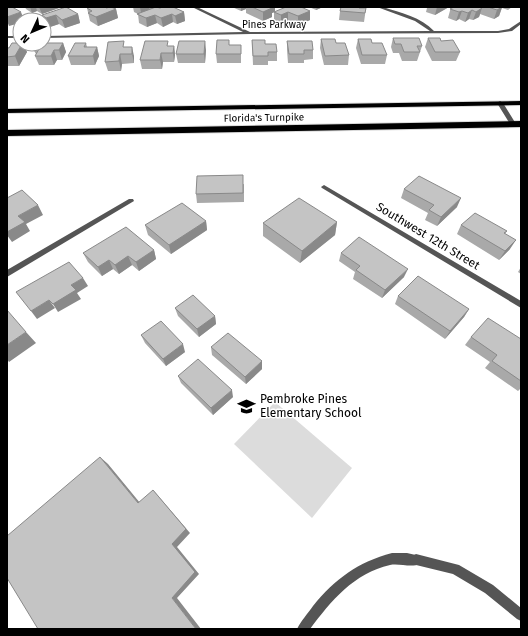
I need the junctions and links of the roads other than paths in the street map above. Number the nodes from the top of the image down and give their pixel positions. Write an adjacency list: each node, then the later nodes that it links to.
1 (194, 7): 5 (street)
2 (379, 7): 4 (street)
3 (521, 22): 4 (street, Pines Parkway)
4 (433, 32): 5 (street, Pines Parkway)
5 (251, 33): 6 (street, Pines Parkway)
6 (52, 37)
7 (521, 103): 8 (highway, Florida's Turnpike)
8 (500, 104): 9 (highway, Florida's Turnpike); 10 (street)
9 (7, 111)
10 (517, 124): 11 (highway, Florida's Turnpike)
11 (7, 133)
12 (324, 187): 15 (street, Southwest 12th Street)
13 (132, 201): 14 (street)
14 (7, 274)
15 (521, 305)
16 (521, 615): 17 (street)
17 (303, 629)

